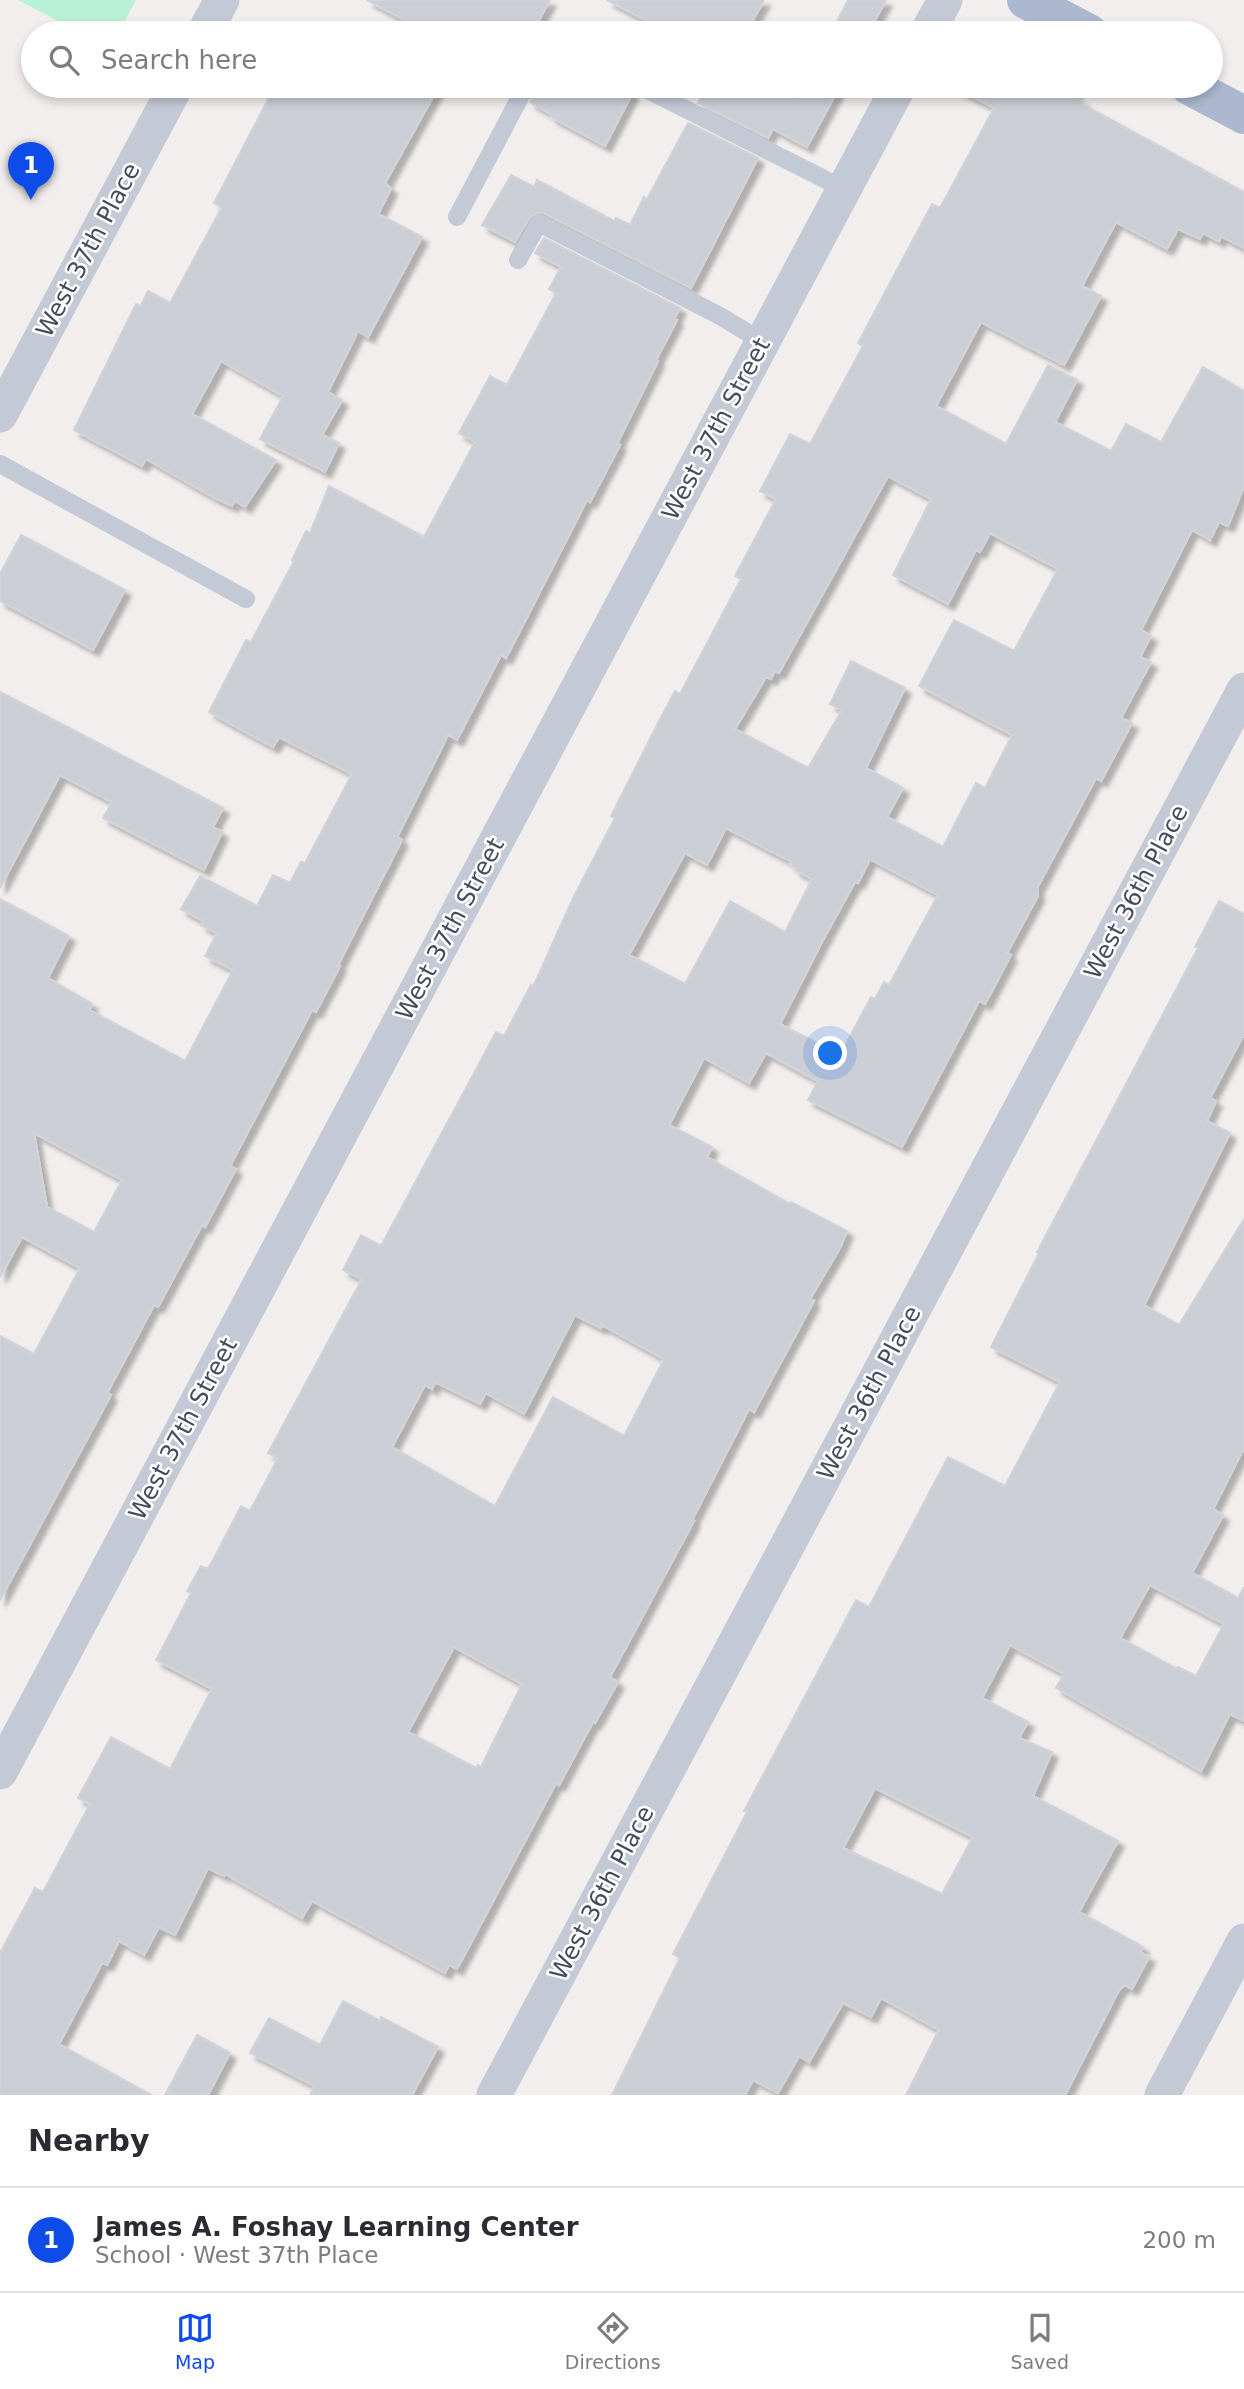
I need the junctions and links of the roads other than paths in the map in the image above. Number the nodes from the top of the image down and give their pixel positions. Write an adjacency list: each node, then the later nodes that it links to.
1 (222, 0): 4 (street)
2 (945, 0): 5 (street)
3 (1026, 0): 6 (main road)
4 (211, 21)
5 (934, 21)
6 (1066, 21)
7 (170, 98): 17 (street, West 37th Place)
8 (520, 98): 14 (lane)
9 (664, 98): 13 (lane)
10 (893, 98): 13 (street, West 37th Street)
11 (1212, 98): 12 (main road)
12 (1244, 115)
13 (844, 189): 16 (street, West 37th Street)
14 (457, 217)
15 (517, 260): 16 (lane)
16 (763, 342): 21 (street, West 37th Street)
17 (0, 415)
18 (0, 464): 19 (lane)
19 (246, 599)
20 (1244, 690): 23 (street, West 36th Place)
21 (0, 1772)
22 (1244, 1941): 24 (street)
23 (494, 2095)
24 (1162, 2095)

